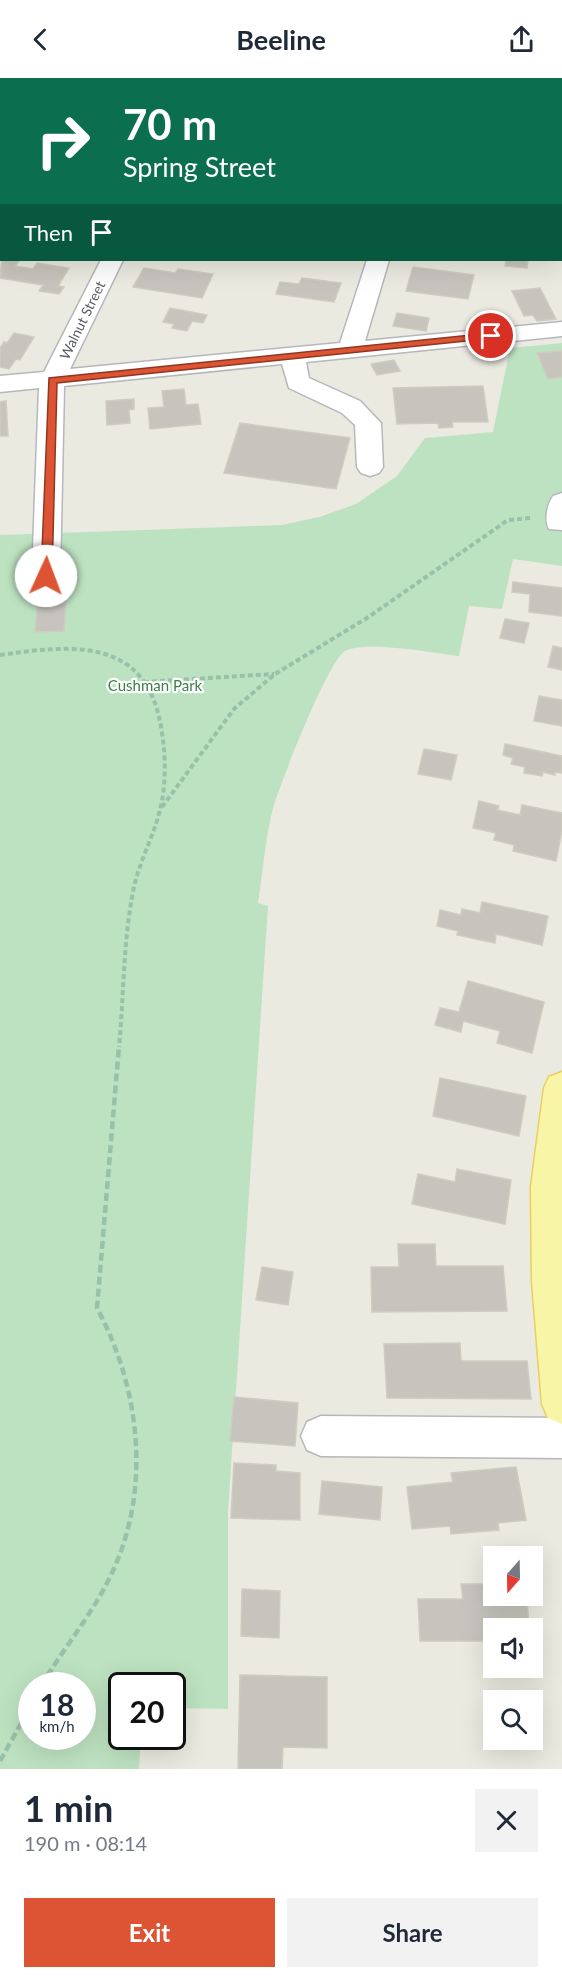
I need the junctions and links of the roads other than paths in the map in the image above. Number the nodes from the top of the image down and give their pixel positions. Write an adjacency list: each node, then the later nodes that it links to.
1 (112, 261): 6 (street, Walnut Street)
2 (378, 261): 4 (street)
3 (562, 329): 4 (street)
4 (350, 350): 5 (street)
5 (292, 356): 6 (street); 8 (street)
6 (52, 380): 7 (street); 9 (street)
7 (0, 384)
8 (370, 467)
9 (46, 576)
10 (562, 1088): 11 (main road)
11 (556, 1281): 12 (main road)
12 (562, 1404)
13 (321, 1436): 14 (street)
14 (562, 1437)

